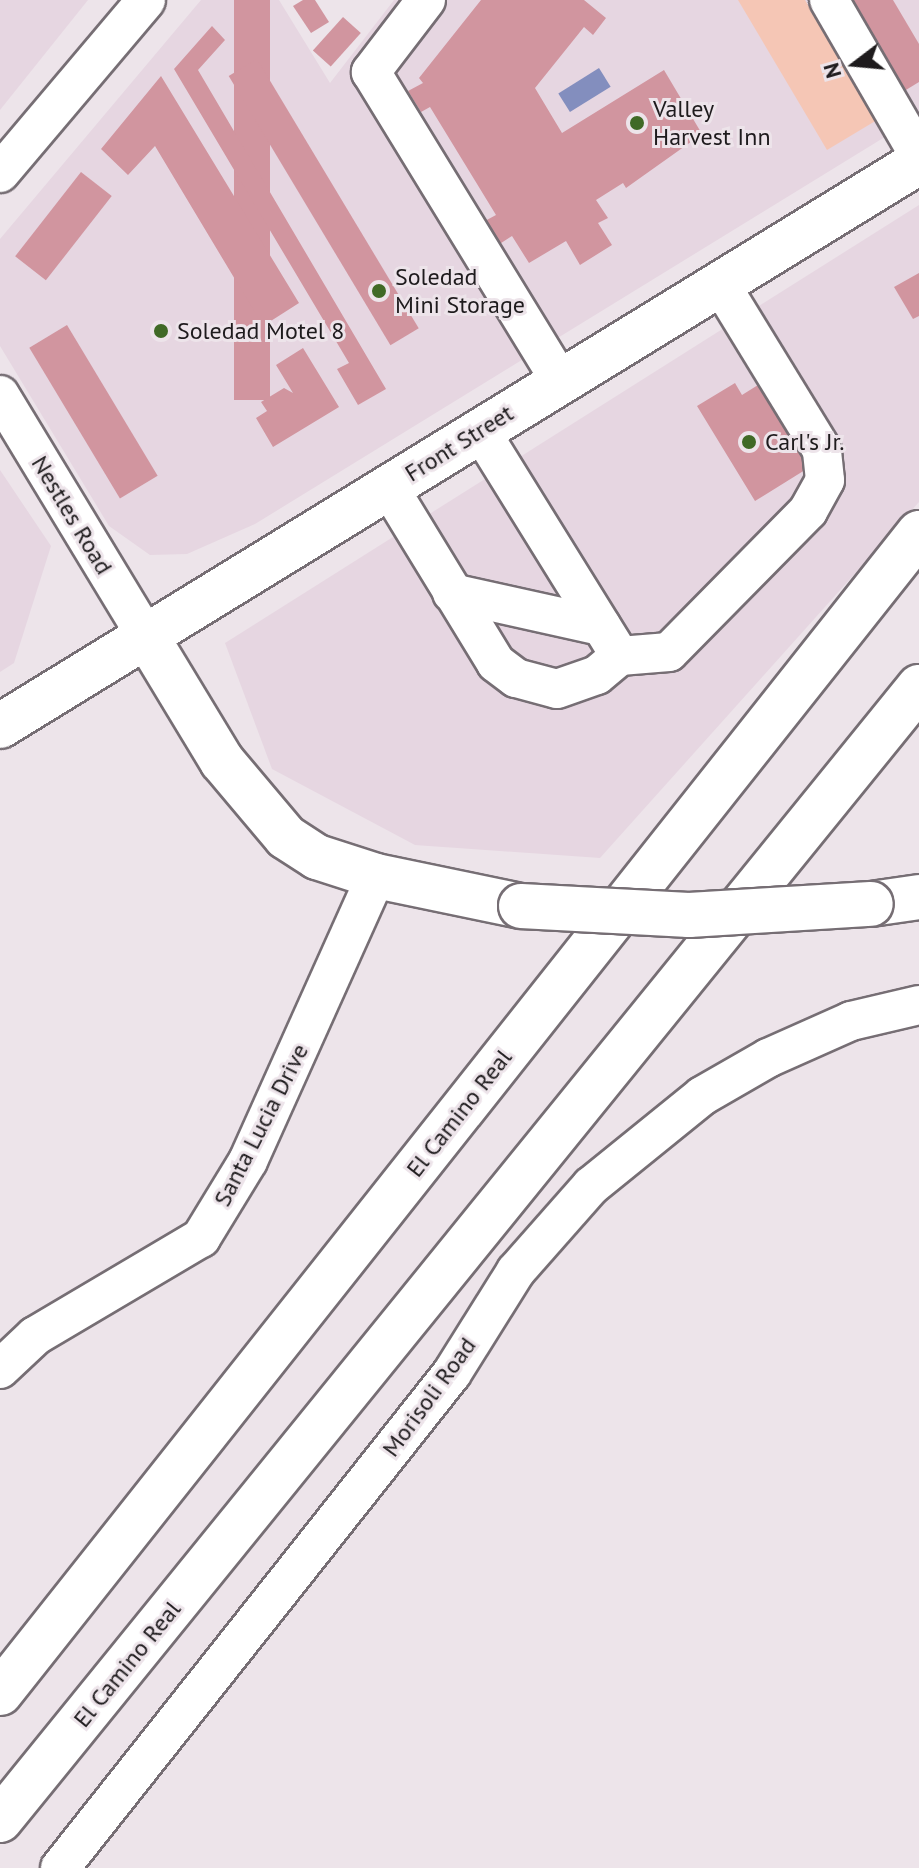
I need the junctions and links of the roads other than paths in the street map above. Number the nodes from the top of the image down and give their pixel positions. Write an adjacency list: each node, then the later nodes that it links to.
1 (146, 0): 6 (street)
2 (426, 0): 8 (street)
3 (829, 0): 4 (street)
4 (919, 155)
5 (919, 162): 7 (main road, Front Street)
6 (0, 173)
7 (719, 282): 8 (main road, Front Street); 15 (street)
8 (560, 380): 10 (main road, Front Street)
9 (0, 395): 14 (street, Nestles Road)
10 (480, 430): 11 (main road, Front Street); 15 (street)
11 (388, 486): 13 (street); 14 (main road, Front Street)
12 (919, 533): 24 (main road, El Camino Real)
13 (452, 593): 15 (street); 15 (street)
14 (145, 634): 18 (main road, Front Street); 20 (main road)
15 (610, 641)
16 (919, 687): 19 (main road, El Camino Real)
17 (919, 714): 19 (main road)
18 (0, 726)
19 (835, 792): 25 (main road, El Camino Real)
20 (376, 876): 21 (main road, bridge); 23 (street, Santa Lucia Drive)
21 (919, 897)
22 (919, 1005): 26 (street, Morisoli Road)
23 (0, 1369)
24 (0, 1693)
25 (0, 1820)
26 (60, 1868)

